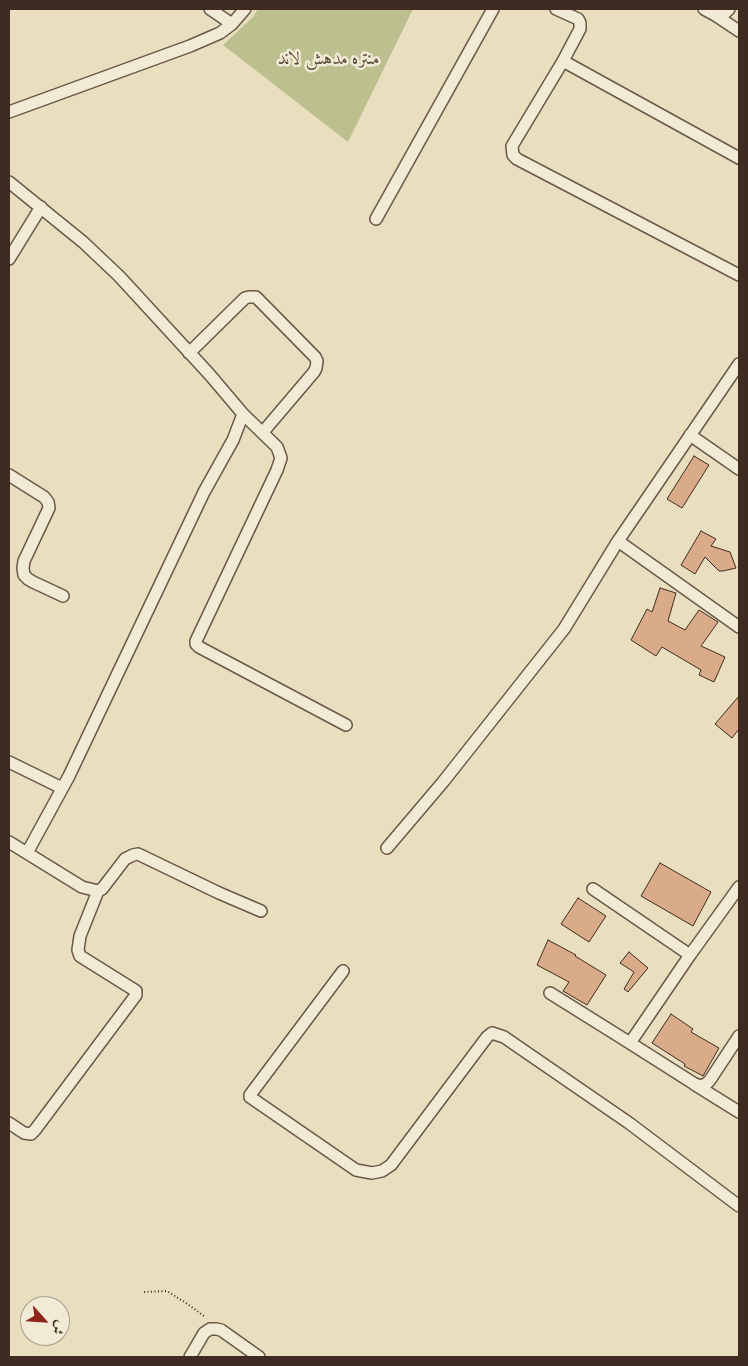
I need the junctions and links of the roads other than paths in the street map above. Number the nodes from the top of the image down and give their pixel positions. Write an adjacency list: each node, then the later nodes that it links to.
1 (210, 9): 8 (street)
2 (245, 9): 8 (street)
3 (493, 9): 15 (street)
4 (556, 9): 10 (street)
5 (704, 9): 7 (street)
6 (729, 9): 7 (street)
7 (715, 15): 9 (street)
8 (232, 24): 11 (street)
9 (739, 31)
10 (563, 61): 12 (street); 17 (street)
11 (9, 112)
12 (739, 158)
13 (9, 182): 14 (street)
14 (41, 207): 16 (street); 18 (street)
15 (376, 219)
16 (9, 258)
17 (739, 275)
18 (189, 353): 20 (street); 21 (street)
19 (739, 364): 22 (street)
20 (243, 414): 21 (street); 30 (street)
21 (263, 432): 28 (street)
22 (690, 435): 23 (street); 25 (street)
23 (739, 469)
24 (9, 475): 26 (street)
25 (618, 541): 27 (street); 32 (street)
26 (63, 596)
27 (739, 627)
28 (346, 725)
29 (9, 762): 30 (street)
30 (62, 788): 33 (street)
31 (9, 842): 33 (street)
32 (387, 848)
33 (27, 853): 36 (street)
34 (739, 887): 38 (street)
35 (594, 889): 38 (street)
36 (98, 891): 37 (street); 45 (street)
37 (261, 911)
38 (690, 955): 42 (street)
39 (343, 971): 46 (street)
40 (550, 993): 42 (street)
41 (739, 1036): 43 (street)
42 (630, 1043): 43 (street)
43 (693, 1083): 44 (street)
44 (739, 1112)
45 (9, 1123)
46 (739, 1206)
47 (190, 1357): 48 (street)
48 (259, 1357)

